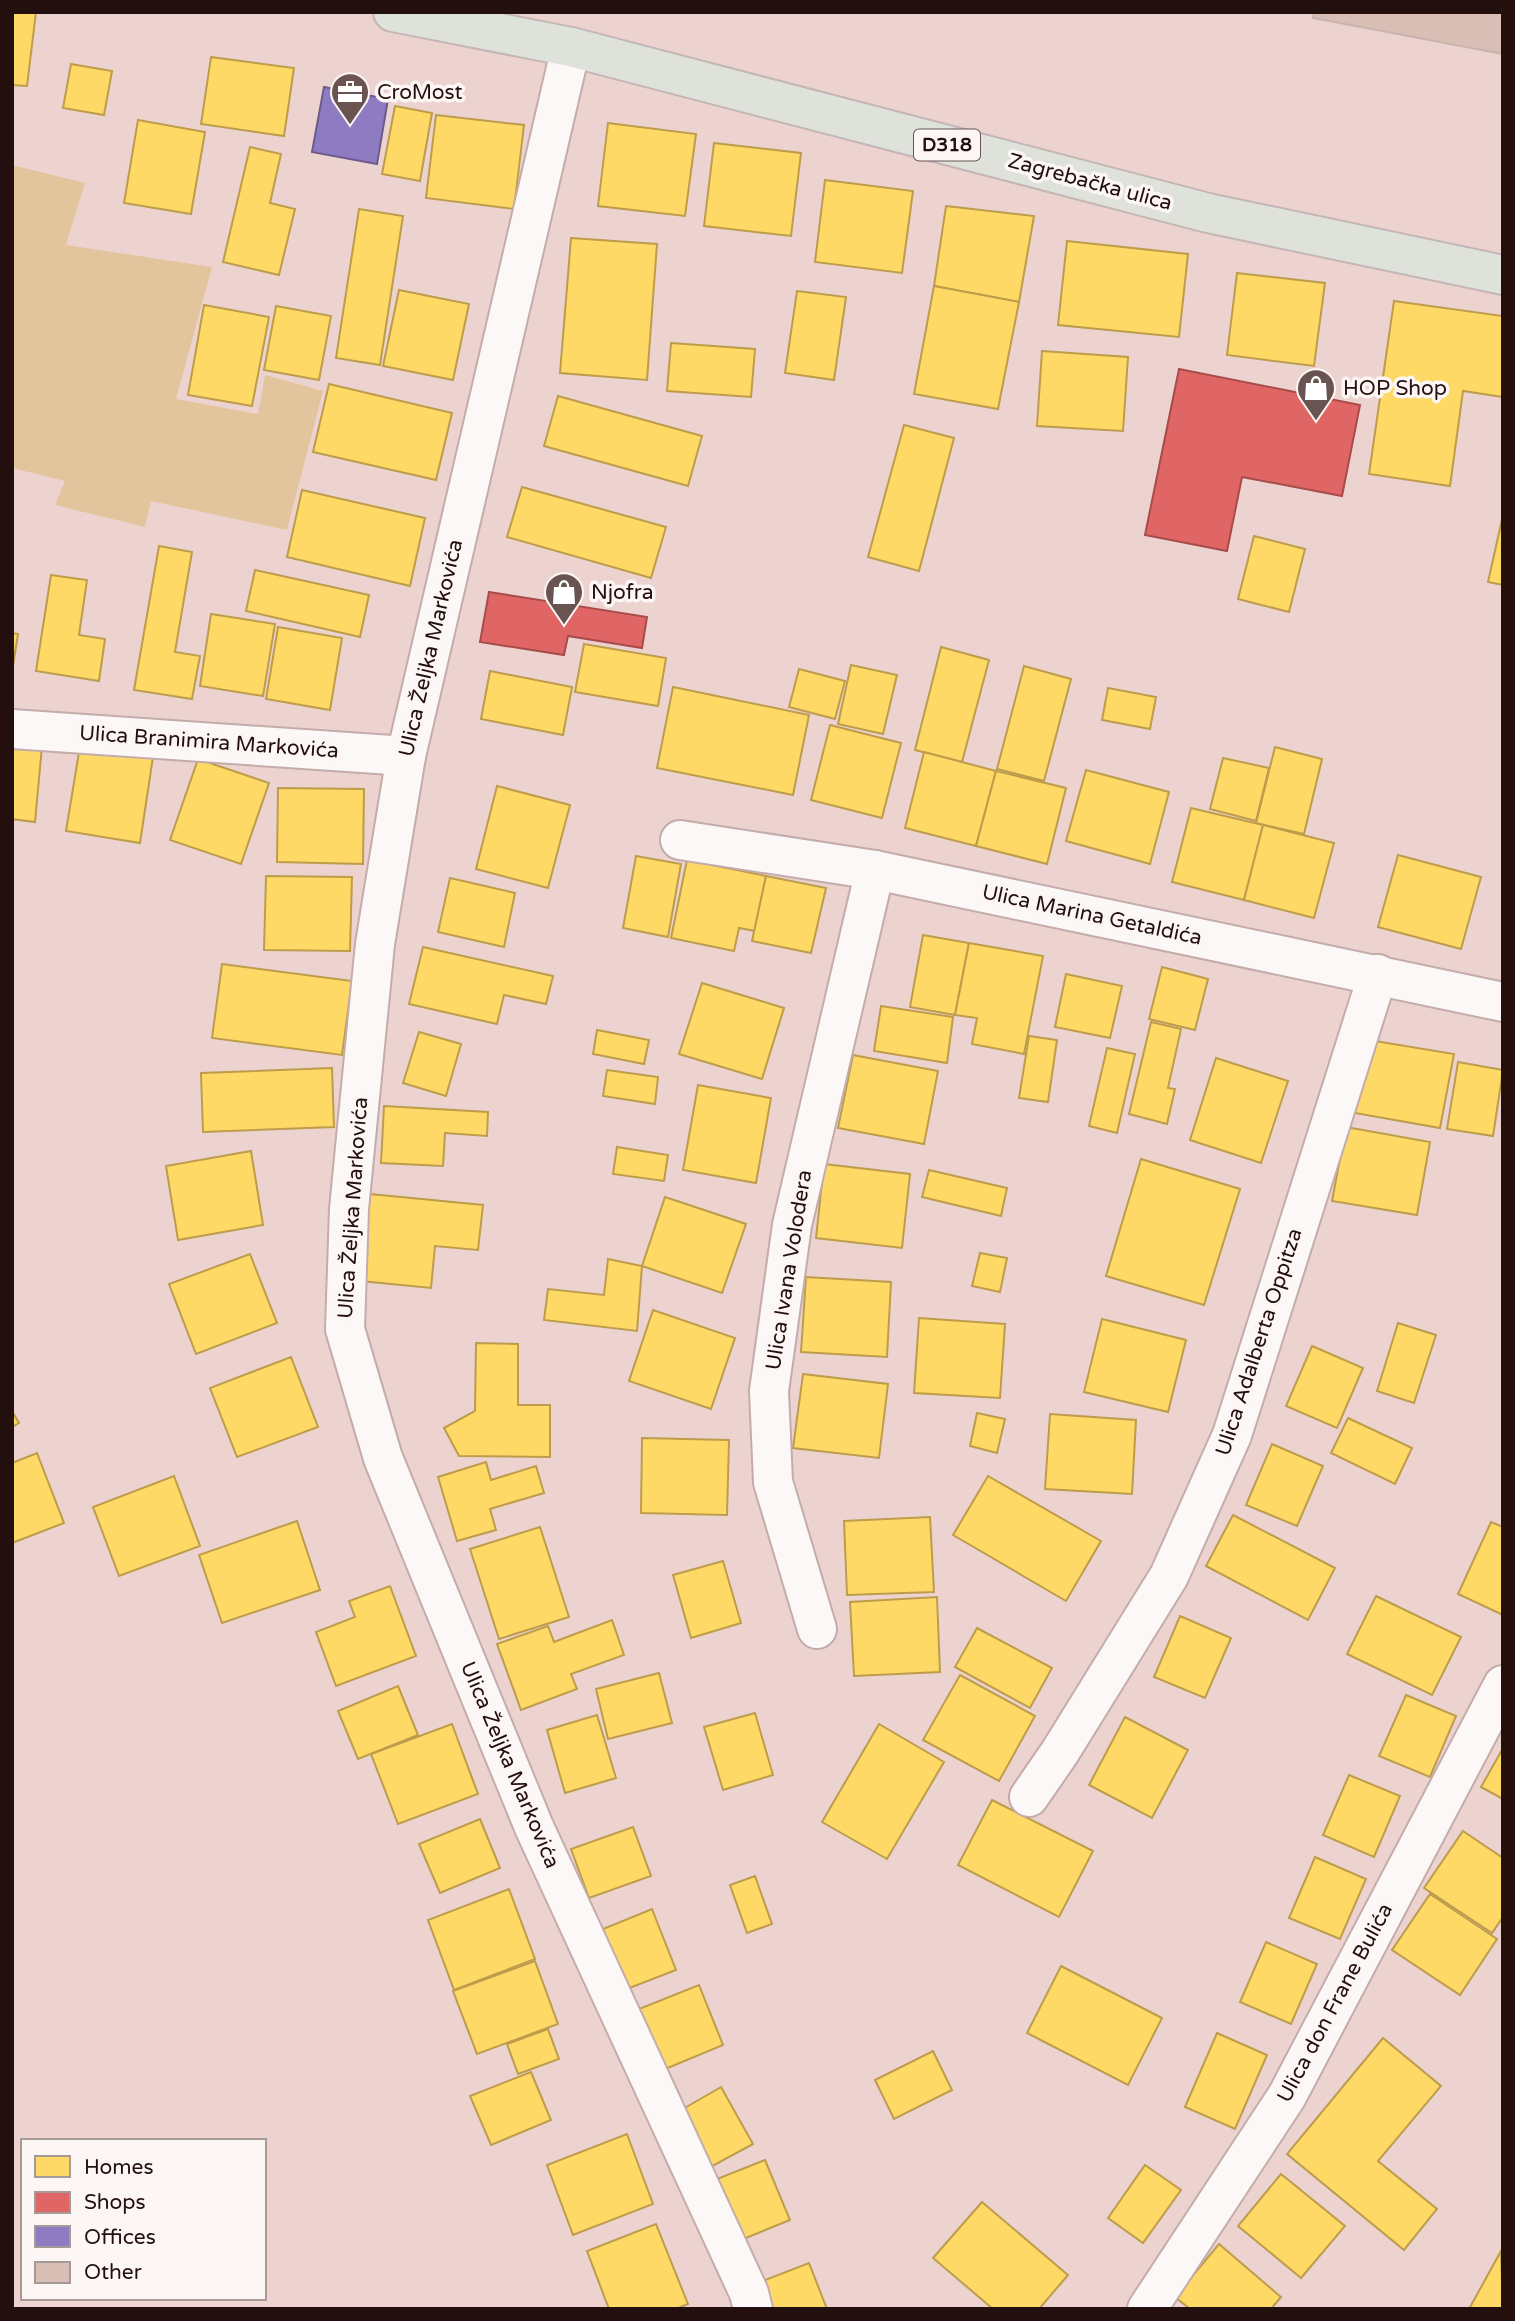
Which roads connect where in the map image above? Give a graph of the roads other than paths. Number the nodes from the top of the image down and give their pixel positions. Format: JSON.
{"nodes":[{"id":1,"x":393,"y":12,"type":"edge"},
{"id":2,"x":571,"y":47,"type":"junction"},
{"id":3,"x":1503,"y":275,"type":"edge"},
{"id":4,"x":12,"y":729,"type":"edge"},
{"id":5,"x":406,"y":756,"type":"junction"},
{"id":6,"x":680,"y":840,"type":"dead end"},
{"id":7,"x":875,"y":870,"type":"junction"},
{"id":8,"x":1378,"y":974,"type":"junction"},
{"id":9,"x":1503,"y":1002,"type":"edge"},
{"id":10,"x":817,"y":1629,"type":"dead end"},
{"id":11,"x":1503,"y":1685,"type":"edge"},
{"id":12,"x":1029,"y":1797,"type":"dead end"},
{"id":13,"x":753,"y":2309,"type":"edge"},
{"id":14,"x":1147,"y":2309,"type":"edge"}],
"edges":[{"from":1,"to":2,"type":"main road","name":"Zagrebačka ulica","number":"D318"},
{"from":2,"to":3,"type":"main road","name":"Zagrebačka ulica","number":"D318"},
{"from":2,"to":5,"type":"street","name":"Ulica Željka Markovića"},
{"from":4,"to":5,"type":"street","name":"Ulica Branimira Markovića"},
{"from":5,"to":13,"type":"street","name":"Ulica Željka Markovića"},
{"from":6,"to":7,"type":"street","name":"Ulica Marina Getaldića"},
{"from":7,"to":8,"type":"street","name":"Ulica Marina Getaldića"},
{"from":7,"to":10,"type":"street","name":"Ulica Ivana Volodera"},
{"from":8,"to":9,"type":"street","name":"Ulica Marina Getaldića"},
{"from":8,"to":12,"type":"street","name":"Ulica Adalberta Oppitza"},
{"from":11,"to":14,"type":"street","name":"Ulica don Frane Bulića"}]}
